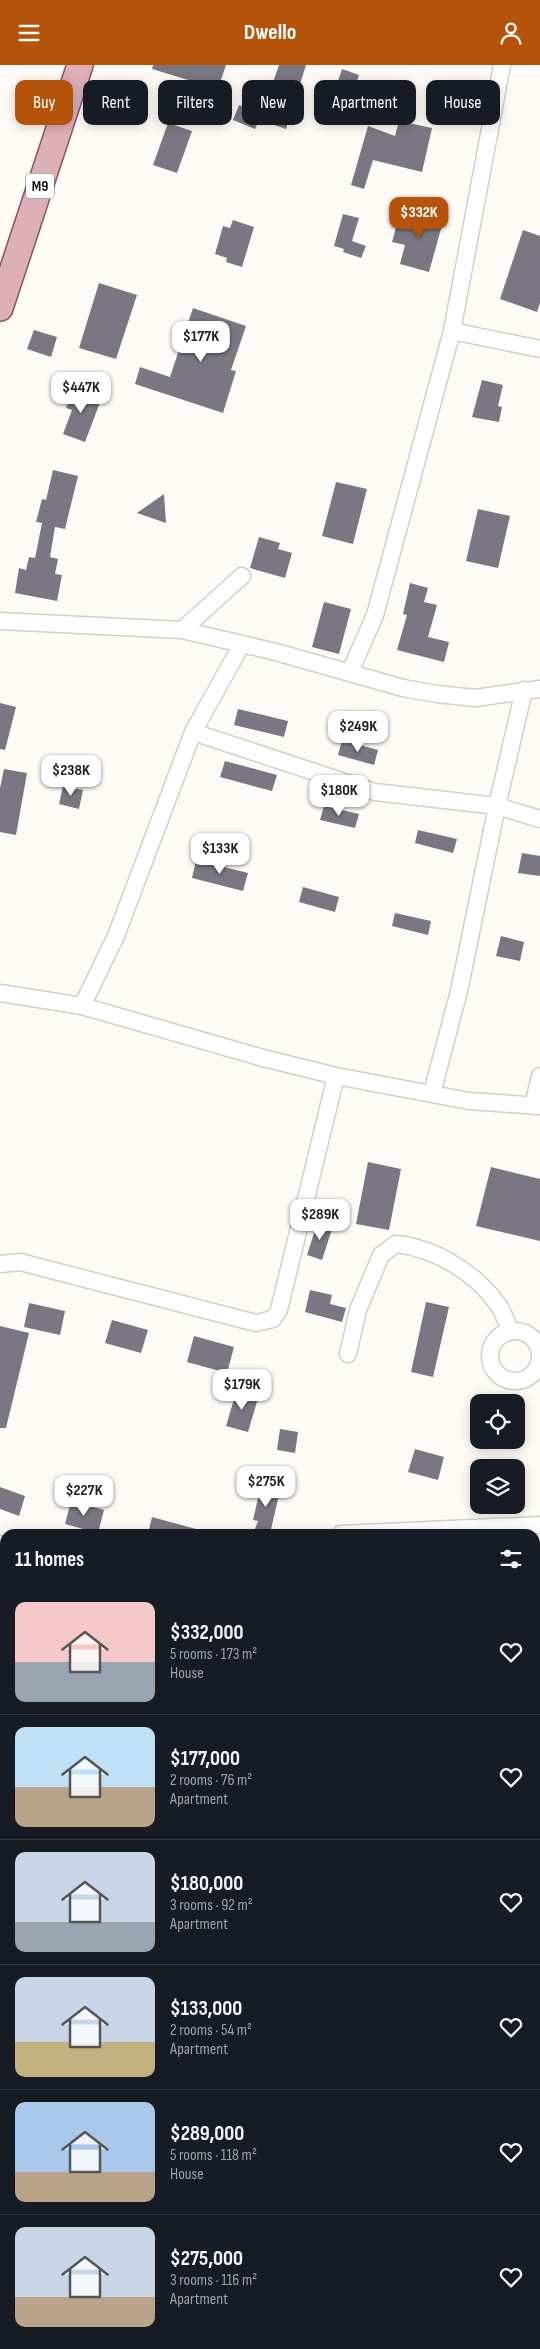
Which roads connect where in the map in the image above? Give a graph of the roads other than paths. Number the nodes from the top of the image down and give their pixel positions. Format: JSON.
{"nodes":[{"id":1,"x":80,"y":65,"type":"edge"},
{"id":2,"x":502,"y":65,"type":"edge"},
{"id":3,"x":0,"y":308,"type":"edge"},
{"id":4,"x":452,"y":331,"type":"junction"},
{"id":5,"x":540,"y":349,"type":"edge"},
{"id":6,"x":242,"y":576,"type":"dead end"},
{"id":7,"x":0,"y":621,"type":"edge"},
{"id":8,"x":182,"y":630,"type":"junction"},
{"id":9,"x":242,"y":644,"type":"junction"},
{"id":10,"x":350,"y":672,"type":"junction"},
{"id":11,"x":532,"y":689,"type":"edge"},
{"id":12,"x":193,"y":732,"type":"junction"},
{"id":13,"x":497,"y":806,"type":"junction"},
{"id":14,"x":540,"y":819,"type":"edge"},
{"id":15,"x":0,"y":993,"type":"edge"},
{"id":16,"x":82,"y":1006,"type":"junction"},
{"id":17,"x":336,"y":1076,"type":"junction"},
{"id":18,"x":540,"y":1076,"type":"edge"},
{"id":19,"x":432,"y":1093,"type":"junction"},
{"id":20,"x":537,"y":1106,"type":"edge"},
{"id":21,"x":0,"y":1264,"type":"edge"},
{"id":22,"x":510,"y":1331,"type":"dead end"},
{"id":23,"x":348,"y":1354,"type":"dead end"},
{"id":24,"x":540,"y":1525,"type":"edge"},
{"id":25,"x":451,"y":1529,"type":"edge"}],
"edges":[{"from":1,"to":3,"type":"main road","number":"M9"},
{"from":2,"to":4,"type":"street"},
{"from":4,"to":5,"type":"street"},
{"from":4,"to":10,"type":"street"},
{"from":6,"to":8,"type":"street"},
{"from":7,"to":8,"type":"street"},
{"from":8,"to":9,"type":"street"},
{"from":9,"to":10,"type":"street"},
{"from":9,"to":12,"type":"street"},
{"from":10,"to":11,"type":"street"},
{"from":11,"to":13,"type":"street"},
{"from":12,"to":13,"type":"street"},
{"from":12,"to":16,"type":"street"},
{"from":13,"to":14,"type":"street"},
{"from":13,"to":19,"type":"street"},
{"from":15,"to":16,"type":"street"},
{"from":16,"to":17,"type":"street"},
{"from":17,"to":19,"type":"street"},
{"from":17,"to":21,"type":"street"},
{"from":18,"to":20,"type":"street"},
{"from":19,"to":20,"type":"street"},
{"from":22,"to":23,"type":"street"},
{"from":24,"to":25,"type":"street"}]}
